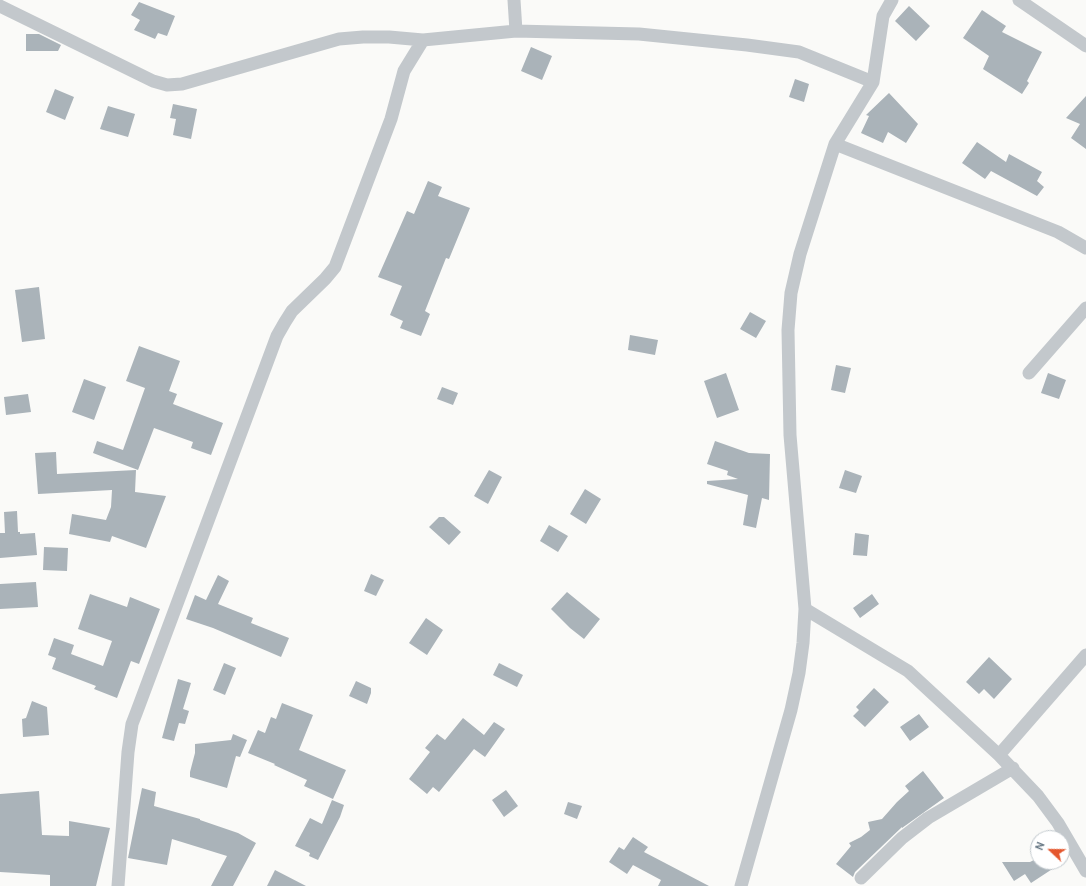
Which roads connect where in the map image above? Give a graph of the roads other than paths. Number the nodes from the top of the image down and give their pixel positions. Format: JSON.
{"nodes":[{"id":1,"x":514,"y":0,"type":"edge"},
{"id":2,"x":892,"y":0,"type":"edge"},
{"id":3,"x":1019,"y":0,"type":"edge"},
{"id":4,"x":0,"y":6,"type":"edge"},
{"id":5,"x":516,"y":31,"type":"junction"},
{"id":6,"x":423,"y":40,"type":"junction"},
{"id":7,"x":1086,"y":46,"type":"edge"},
{"id":8,"x":873,"y":82,"type":"junction"},
{"id":9,"x":836,"y":144,"type":"junction"},
{"id":10,"x":1086,"y":248,"type":"edge"},
{"id":11,"x":1086,"y":308,"type":"edge"},
{"id":12,"x":1029,"y":373,"type":"dead end"},
{"id":13,"x":806,"y":609,"type":"junction"},
{"id":14,"x":1086,"y":655,"type":"edge"},
{"id":15,"x":999,"y":755,"type":"junction"},
{"id":16,"x":1013,"y":768,"type":"junction"},
{"id":17,"x":1086,"y":871,"type":"edge"},
{"id":18,"x":861,"y":878,"type":"dead end"},
{"id":19,"x":118,"y":886,"type":"edge"},
{"id":20,"x":741,"y":886,"type":"edge"}],
"edges":[{"from":1,"to":5,"type":"street"},
{"from":2,"to":8,"type":"street"},
{"from":3,"to":7,"type":"street"},
{"from":4,"to":6,"type":"street"},
{"from":5,"to":6,"type":"street"},
{"from":5,"to":8,"type":"street"},
{"from":6,"to":19,"type":"street"},
{"from":8,"to":9,"type":"street"},
{"from":9,"to":10,"type":"street"},
{"from":9,"to":13,"type":"street"},
{"from":11,"to":12,"type":"street"},
{"from":13,"to":15,"type":"street"},
{"from":13,"to":20,"type":"street"},
{"from":14,"to":15,"type":"street"},
{"from":15,"to":16,"type":"street"},
{"from":16,"to":17,"type":"street"},
{"from":16,"to":18,"type":"street"}]}
